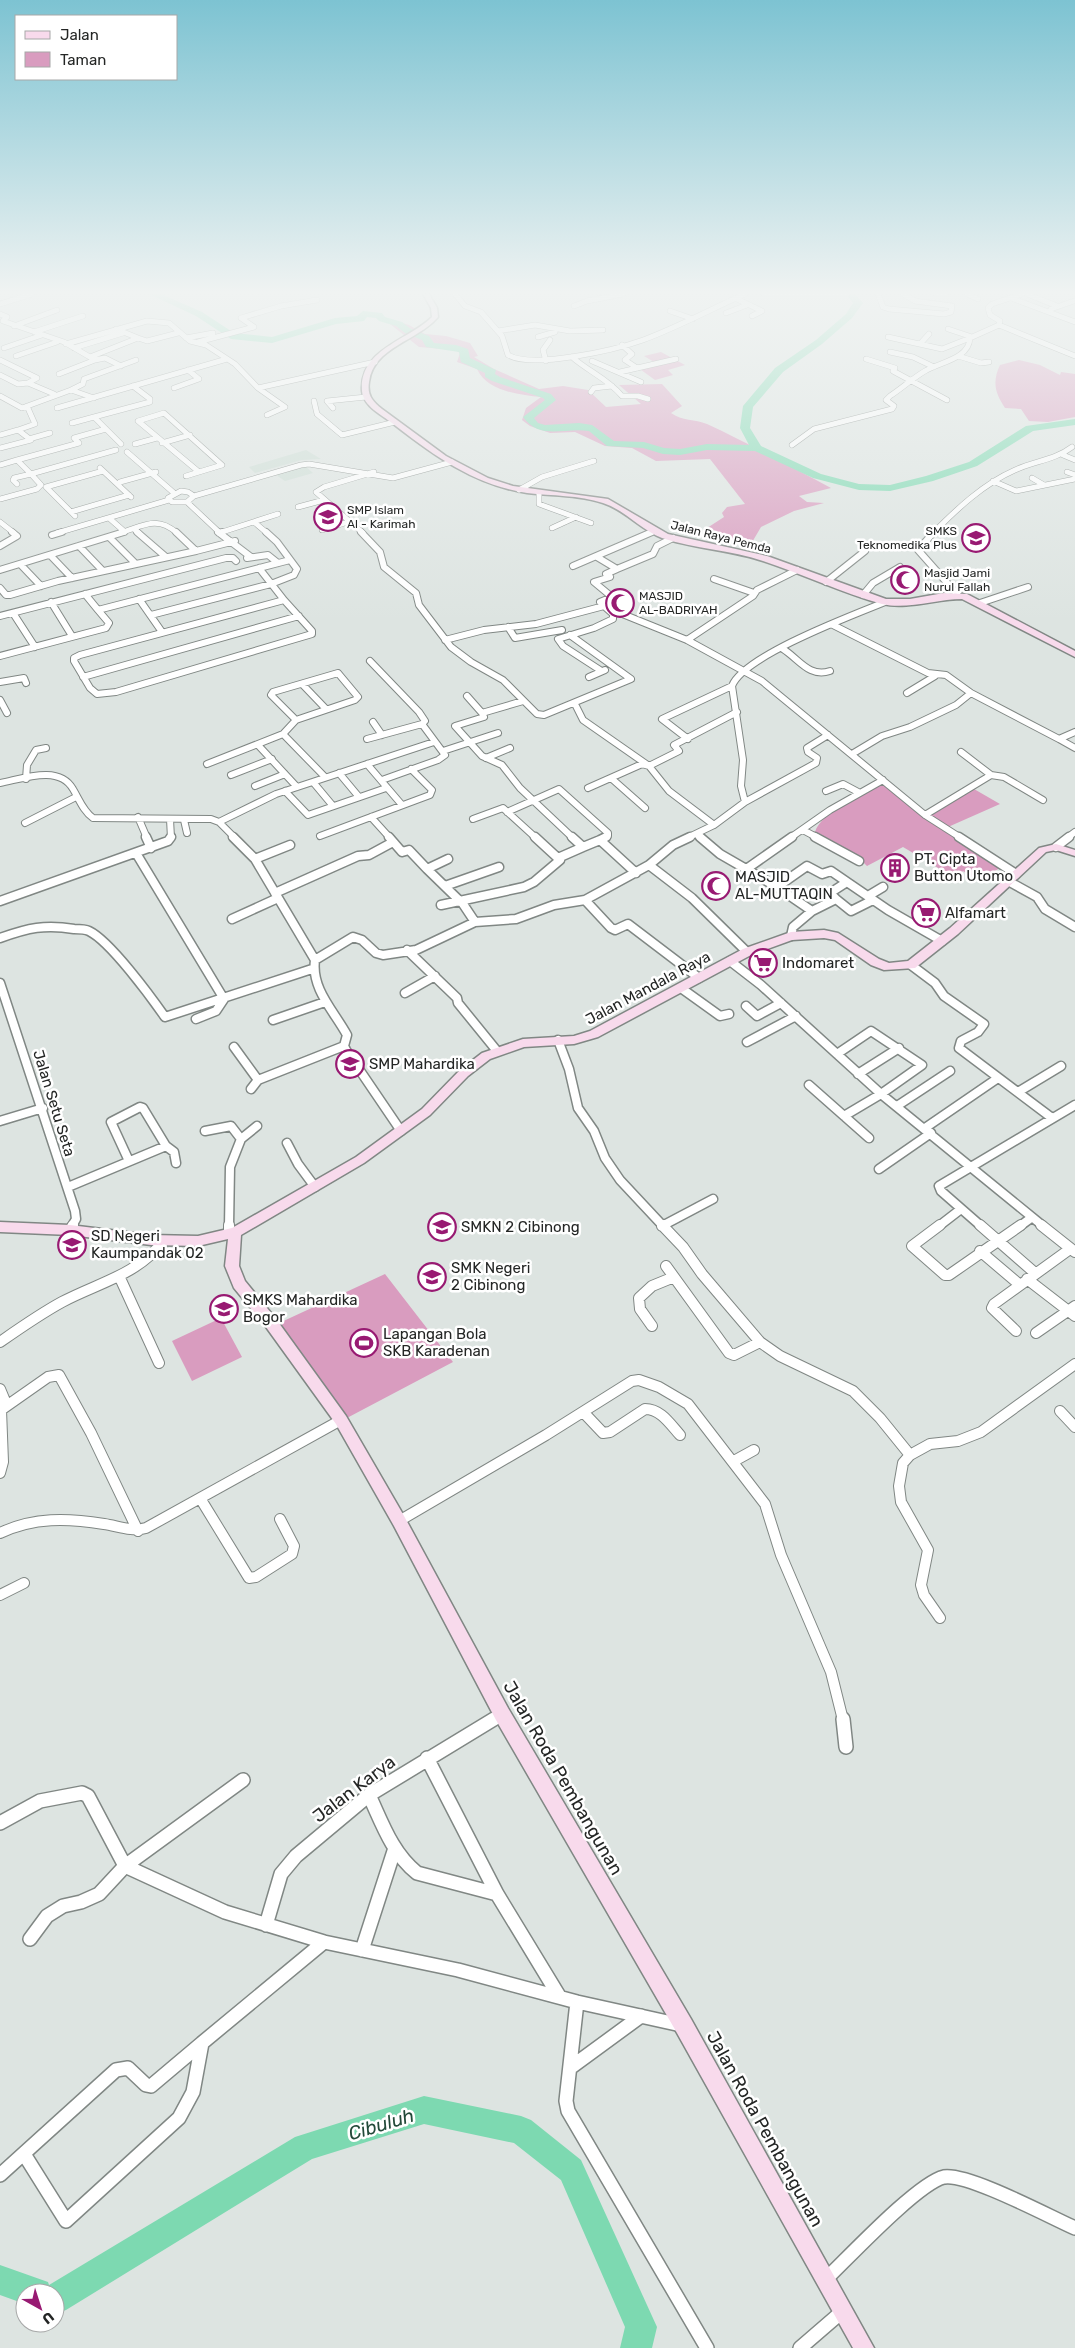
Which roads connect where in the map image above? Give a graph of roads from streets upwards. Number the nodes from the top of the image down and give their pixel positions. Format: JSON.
{"nodes":[{"id":1,"x":11,"y":404,"type":"edge"},
{"id":2,"x":32,"y":404,"type":"edge"},
{"id":3,"x":73,"y":404,"type":"edge"},
{"id":4,"x":144,"y":404,"type":"edge"},
{"id":5,"x":281,"y":404,"type":"edge"},
{"id":6,"x":315,"y":404,"type":"edge"},
{"id":7,"x":329,"y":404,"type":"edge"},
{"id":8,"x":374,"y":404,"type":"edge"},
{"id":9,"x":891,"y":404,"type":"edge"},
{"id":10,"x":27,"y":406,"type":"junction"},
{"id":11,"x":57,"y":408,"type":"dead end"},
{"id":12,"x":333,"y":408,"type":"dead end"},
{"id":13,"x":268,"y":415,"type":"dead end"},
{"id":14,"x":94,"y":417,"type":"junction"},
{"id":15,"x":395,"y":422,"type":"junction"},
{"id":16,"x":72,"y":423,"type":"dead end"},
{"id":17,"x":106,"y":429,"type":"junction"},
{"id":18,"x":18,"y":430,"type":"junction"},
{"id":19,"x":50,"y":432,"type":"dead end"},
{"id":20,"x":0,"y":435,"type":"edge"},
{"id":21,"x":190,"y":435,"type":"junction"},
{"id":22,"x":29,"y":439,"type":"junction"},
{"id":23,"x":159,"y":440,"type":"junction"},
{"id":24,"x":79,"y":443,"type":"junction"},
{"id":25,"x":121,"y":444,"type":"junction"},
{"id":26,"x":792,"y":445,"type":"dead end"},
{"id":27,"x":134,"y":447,"type":"junction"},
{"id":28,"x":1072,"y":447,"type":"dead end"},
{"id":29,"x":0,"y":448,"type":"edge"},
{"id":30,"x":86,"y":448,"type":"dead end"},
{"id":31,"x":116,"y":450,"type":"junction"},
{"id":32,"x":127,"y":452,"type":"junction"},
{"id":33,"x":1063,"y":454,"type":"junction"},
{"id":34,"x":443,"y":457,"type":"junction"},
{"id":35,"x":17,"y":460,"type":"junction"},
{"id":36,"x":1075,"y":460,"type":"edge"},
{"id":37,"x":594,"y":461,"type":"dead end"},
{"id":38,"x":452,"y":462,"type":"junction"},
{"id":39,"x":0,"y":464,"type":"edge"},
{"id":40,"x":429,"y":468,"type":"joint"},
{"id":41,"x":412,"y":471,"type":"junction"},
{"id":42,"x":155,"y":472,"type":"junction"},
{"id":43,"x":199,"y":472,"type":"junction"},
{"id":44,"x":1067,"y":472,"type":"dead end"},
{"id":45,"x":31,"y":474,"type":"junction"},
{"id":46,"x":372,"y":474,"type":"junction"},
{"id":47,"x":1075,"y":475,"type":"edge"},
{"id":48,"x":143,"y":476,"type":"joint"},
{"id":49,"x":186,"y":476,"type":"dead end"},
{"id":50,"x":1032,"y":478,"type":"dead end"},
{"id":51,"x":1075,"y":479,"type":"edge"},
{"id":52,"x":993,"y":481,"type":"junction"},
{"id":53,"x":119,"y":483,"type":"junction"},
{"id":54,"x":17,"y":484,"type":"dead end"},
{"id":55,"x":1044,"y":486,"type":"junction"},
{"id":56,"x":519,"y":490,"type":"junction"},
{"id":57,"x":176,"y":492,"type":"junction"},
{"id":58,"x":538,"y":493,"type":"junction"},
{"id":59,"x":191,"y":498,"type":"junction"},
{"id":60,"x":0,"y":499,"type":"edge"},
{"id":61,"x":170,"y":500,"type":"junction"},
{"id":62,"x":324,"y":500,"type":"junction"},
{"id":63,"x":298,"y":507,"type":"dead end"},
{"id":64,"x":278,"y":514,"type":"dead end"},
{"id":65,"x":576,"y":517,"type":"junction"},
{"id":66,"x":108,"y":518,"type":"junction"},
{"id":67,"x":351,"y":521,"type":"junction"},
{"id":68,"x":0,"y":522,"type":"edge"},
{"id":69,"x":254,"y":522,"type":"junction"},
{"id":70,"x":591,"y":523,"type":"dead end"},
{"id":71,"x":552,"y":528,"type":"dead end"},
{"id":72,"x":135,"y":530,"type":"junction"},
{"id":73,"x":322,"y":530,"type":"dead end"},
{"id":74,"x":655,"y":531,"type":"junction"},
{"id":75,"x":125,"y":532,"type":"junction"},
{"id":76,"x":222,"y":532,"type":"junction"},
{"id":77,"x":52,"y":535,"type":"dead end"},
{"id":78,"x":109,"y":537,"type":"junction"},
{"id":79,"x":673,"y":540,"type":"junction"},
{"id":80,"x":234,"y":542,"type":"junction"},
{"id":81,"x":0,"y":546,"type":"edge"},
{"id":82,"x":79,"y":546,"type":"junction"},
{"id":83,"x":196,"y":551,"type":"junction"},
{"id":84,"x":866,"y":552,"type":"dead end"},
{"id":85,"x":50,"y":555,"type":"junction"},
{"id":86,"x":166,"y":557,"type":"junction"},
{"id":87,"x":251,"y":557,"type":"junction"},
{"id":88,"x":597,"y":557,"type":"junction"},
{"id":89,"x":290,"y":560,"type":"junction"},
{"id":90,"x":236,"y":561,"type":"junction"},
{"id":91,"x":278,"y":563,"type":"junction"},
{"id":92,"x":20,"y":564,"type":"junction"},
{"id":93,"x":136,"y":564,"type":"junction"},
{"id":94,"x":573,"y":566,"type":"dead end"},
{"id":95,"x":900,"y":567,"type":"dead end"},
{"id":96,"x":260,"y":568,"type":"junction"},
{"id":97,"x":617,"y":569,"type":"junction"},
{"id":98,"x":0,"y":570,"type":"edge"},
{"id":99,"x":797,"y":570,"type":"junction"},
{"id":100,"x":103,"y":571,"type":"junction"},
{"id":101,"x":244,"y":572,"type":"junction"},
{"id":102,"x":72,"y":578,"type":"junction"},
{"id":103,"x":714,"y":579,"type":"dead end"},
{"id":104,"x":826,"y":582,"type":"junction"},
{"id":105,"x":271,"y":584,"type":"junction"},
{"id":106,"x":41,"y":586,"type":"junction"},
{"id":107,"x":1028,"y":587,"type":"dead end"},
{"id":108,"x":0,"y":588,"type":"edge"},
{"id":109,"x":754,"y":593,"type":"junction"},
{"id":110,"x":85,"y":594,"type":"junction"},
{"id":111,"x":958,"y":594,"type":"junction"},
{"id":112,"x":863,"y":595,"type":"junction"},
{"id":113,"x":139,"y":599,"type":"junction"},
{"id":114,"x":284,"y":600,"type":"junction"},
{"id":115,"x":51,"y":602,"type":"junction"},
{"id":116,"x":885,"y":602,"type":"junction"},
{"id":117,"x":980,"y":603,"type":"junction"},
{"id":118,"x":604,"y":606,"type":"junction"},
{"id":119,"x":98,"y":610,"type":"junction"},
{"id":120,"x":13,"y":613,"type":"junction"},
{"id":121,"x":613,"y":614,"type":"junction"},
{"id":122,"x":151,"y":615,"type":"junction"},
{"id":123,"x":0,"y":616,"type":"edge"},
{"id":124,"x":299,"y":616,"type":"junction"},
{"id":125,"x":833,"y":625,"type":"junction"},
{"id":126,"x":508,"y":627,"type":"junction"},
{"id":127,"x":562,"y":630,"type":"dead end"},
{"id":128,"x":162,"y":632,"type":"junction"},
{"id":129,"x":570,"y":635,"type":"junction"},
{"id":130,"x":72,"y":636,"type":"junction"},
{"id":131,"x":444,"y":640,"type":"junction"},
{"id":132,"x":687,"y":640,"type":"junction"},
{"id":133,"x":35,"y":646,"type":"junction"},
{"id":134,"x":783,"y":649,"type":"junction"},
{"id":135,"x":1075,"y":654,"type":"edge"},
{"id":136,"x":0,"y":656,"type":"edge"},
{"id":137,"x":370,"y":660,"type":"dead end"},
{"id":138,"x":614,"y":666,"type":"junction"},
{"id":139,"x":600,"y":670,"type":"dead end"},
{"id":140,"x":744,"y":670,"type":"junction"},
{"id":141,"x":830,"y":671,"type":"dead end"},
{"id":142,"x":935,"y":676,"type":"junction"},
{"id":143,"x":83,"y":677,"type":"junction"},
{"id":144,"x":589,"y":677,"type":"dead end"},
{"id":145,"x":0,"y":682,"type":"edge"},
{"id":146,"x":26,"y":683,"type":"dead end"},
{"id":147,"x":303,"y":685,"type":"junction"},
{"id":148,"x":732,"y":686,"type":"junction"},
{"id":149,"x":907,"y":692,"type":"dead end"},
{"id":150,"x":971,"y":693,"type":"junction"},
{"id":151,"x":467,"y":696,"type":"dead end"},
{"id":152,"x":0,"y":700,"type":"edge"},
{"id":153,"x":523,"y":701,"type":"junction"},
{"id":154,"x":575,"y":704,"type":"junction"},
{"id":155,"x":326,"y":709,"type":"junction"},
{"id":156,"x":7,"y":712,"type":"dead end"},
{"id":157,"x":737,"y":712,"type":"junction"},
{"id":158,"x":482,"y":713,"type":"junction"},
{"id":159,"x":296,"y":720,"type":"junction"},
{"id":160,"x":373,"y":722,"type":"dead end"},
{"id":161,"x":422,"y":724,"type":"junction"},
{"id":162,"x":1075,"y":732,"type":"edge"},
{"id":163,"x":498,"y":733,"type":"dead end"},
{"id":164,"x":283,"y":734,"type":"junction"},
{"id":165,"x":382,"y":735,"type":"junction"},
{"id":166,"x":828,"y":735,"type":"junction"},
{"id":167,"x":367,"y":739,"type":"dead end"},
{"id":168,"x":688,"y":739,"type":"junction"},
{"id":169,"x":1059,"y":740,"type":"junction"},
{"id":170,"x":434,"y":742,"type":"junction"},
{"id":171,"x":469,"y":742,"type":"junction"},
{"id":172,"x":258,"y":745,"type":"junction"},
{"id":173,"x":46,"y":748,"type":"dead end"},
{"id":174,"x":510,"y":748,"type":"dead end"},
{"id":175,"x":1075,"y":748,"type":"edge"},
{"id":176,"x":443,"y":751,"type":"junction"},
{"id":177,"x":961,"y":752,"type":"dead end"},
{"id":178,"x":852,"y":754,"type":"junction"},
{"id":179,"x":486,"y":758,"type":"junction"},
{"id":180,"x":272,"y":759,"type":"junction"},
{"id":181,"x":207,"y":764,"type":"dead end"},
{"id":182,"x":367,"y":764,"type":"junction"},
{"id":183,"x":649,"y":766,"type":"junction"},
{"id":184,"x":411,"y":769,"type":"junction"},
{"id":185,"x":339,"y":773,"type":"junction"},
{"id":186,"x":285,"y":774,"type":"junction"},
{"id":187,"x":231,"y":775,"type":"dead end"},
{"id":188,"x":991,"y":775,"type":"junction"},
{"id":189,"x":325,"y":777,"type":"junction"},
{"id":190,"x":610,"y":778,"type":"junction"},
{"id":191,"x":26,"y":779,"type":"junction"},
{"id":192,"x":382,"y":780,"type":"junction"},
{"id":193,"x":883,"y":780,"type":"junction"},
{"id":194,"x":313,"y":782,"type":"junction"},
{"id":195,"x":0,"y":783,"type":"edge"},
{"id":196,"x":254,"y":786,"type":"dead end"},
{"id":197,"x":296,"y":787,"type":"junction"},
{"id":198,"x":386,"y":788,"type":"junction"},
{"id":199,"x":588,"y":788,"type":"dead end"},
{"id":200,"x":285,"y":791,"type":"junction"},
{"id":201,"x":826,"y":791,"type":"dead end"},
{"id":202,"x":858,"y":792,"type":"junction"},
{"id":203,"x":76,"y":797,"type":"junction"},
{"id":204,"x":359,"y":797,"type":"junction"},
{"id":205,"x":1043,"y":800,"type":"dead end"},
{"id":206,"x":532,"y":801,"type":"junction"},
{"id":207,"x":745,"y":802,"type":"junction"},
{"id":208,"x":402,"y":805,"type":"junction"},
{"id":209,"x":334,"y":806,"type":"junction"},
{"id":210,"x":646,"y":808,"type":"dead end"},
{"id":211,"x":507,"y":812,"type":"junction"},
{"id":212,"x":925,"y":815,"type":"junction"},
{"id":213,"x":140,"y":817,"type":"junction"},
{"id":214,"x":371,"y":817,"type":"junction"},
{"id":215,"x":170,"y":819,"type":"junction"},
{"id":216,"x":473,"y":819,"type":"dead end"},
{"id":217,"x":184,"y":820,"type":"junction"},
{"id":218,"x":219,"y":822,"type":"junction"},
{"id":219,"x":25,"y":823,"type":"dead end"},
{"id":220,"x":714,"y":824,"type":"junction"},
{"id":221,"x":802,"y":830,"type":"junction"},
{"id":222,"x":1075,"y":832,"type":"edge"},
{"id":223,"x":187,"y":833,"type":"dead end"},
{"id":224,"x":698,"y":834,"type":"junction"},
{"id":225,"x":320,"y":836,"type":"dead end"},
{"id":226,"x":152,"y":837,"type":"dead end"},
{"id":227,"x":600,"y":840,"type":"junction"},
{"id":228,"x":393,"y":842,"type":"junction"},
{"id":229,"x":290,"y":844,"type":"dead end"},
{"id":230,"x":1056,"y":846,"type":"junction"},
{"id":231,"x":583,"y":847,"type":"junction"},
{"id":232,"x":151,"y":848,"type":"junction"},
{"id":233,"x":136,"y":853,"type":"junction"},
{"id":234,"x":1075,"y":853,"type":"edge"},
{"id":235,"x":558,"y":858,"type":"junction"},
{"id":236,"x":255,"y":859,"type":"junction"},
{"id":237,"x":448,"y":859,"type":"dead end"},
{"id":238,"x":859,"y":860,"type":"dead end"},
{"id":239,"x":649,"y":865,"type":"junction"},
{"id":240,"x":499,"y":867,"type":"dead end"},
{"id":241,"x":427,"y":869,"type":"junction"},
{"id":242,"x":745,"y":870,"type":"junction"},
{"id":243,"x":636,"y":873,"type":"junction"},
{"id":244,"x":1012,"y":878,"type":"junction"},
{"id":245,"x":847,"y":882,"type":"junction"},
{"id":246,"x":445,"y":886,"type":"junction"},
{"id":247,"x":778,"y":887,"type":"junction"},
{"id":248,"x":883,"y":887,"type":"dead end"},
{"id":249,"x":276,"y":896,"type":"junction"},
{"id":250,"x":870,"y":898,"type":"junction"},
{"id":251,"x":458,"y":899,"type":"junction"},
{"id":252,"x":836,"y":899,"type":"junction"},
{"id":253,"x":585,"y":900,"type":"junction"},
{"id":254,"x":0,"y":901,"type":"edge"},
{"id":255,"x":441,"y":904,"type":"dead end"},
{"id":256,"x":812,"y":912,"type":"junction"},
{"id":257,"x":232,"y":919,"type":"dead end"},
{"id":258,"x":475,"y":922,"type":"junction"},
{"id":259,"x":1075,"y":927,"type":"edge"},
{"id":260,"x":790,"y":936,"type":"junction"},
{"id":261,"x":0,"y":938,"type":"edge"},
{"id":262,"x":942,"y":941,"type":"junction"},
{"id":263,"x":407,"y":950,"type":"junction"},
{"id":264,"x":747,"y":952,"type":"junction"},
{"id":265,"x":730,"y":961,"type":"junction"},
{"id":266,"x":314,"y":965,"type":"junction"},
{"id":267,"x":911,"y":965,"type":"junction"},
{"id":268,"x":435,"y":976,"type":"junction"},
{"id":269,"x":699,"y":978,"type":"junction"},
{"id":270,"x":0,"y":983,"type":"edge"},
{"id":271,"x":681,"y":988,"type":"junction"},
{"id":272,"x":405,"y":993,"type":"dead end"},
{"id":273,"x":224,"y":999,"type":"junction"},
{"id":274,"x":325,"y":1002,"type":"junction"},
{"id":275,"x":781,"y":1004,"type":"junction"},
{"id":276,"x":746,"y":1006,"type":"dead end"},
{"id":277,"x":729,"y":1014,"type":"dead end"},
{"id":278,"x":796,"y":1016,"type":"junction"},
{"id":279,"x":196,"y":1019,"type":"dead end"},
{"id":280,"x":274,"y":1020,"type":"dead end"},
{"id":281,"x":558,"y":1040,"type":"junction"},
{"id":282,"x":747,"y":1042,"type":"dead end"},
{"id":283,"x":344,"y":1046,"type":"junction"},
{"id":284,"x":234,"y":1047,"type":"dead end"},
{"id":285,"x":899,"y":1048,"type":"junction"},
{"id":286,"x":497,"y":1051,"type":"junction"},
{"id":287,"x":837,"y":1054,"type":"junction"},
{"id":288,"x":1061,"y":1066,"type":"dead end"},
{"id":289,"x":950,"y":1071,"type":"dead end"},
{"id":290,"x":858,"y":1074,"type":"junction"},
{"id":291,"x":998,"y":1078,"type":"junction"},
{"id":292,"x":258,"y":1080,"type":"junction"},
{"id":293,"x":809,"y":1085,"type":"dead end"},
{"id":294,"x":251,"y":1089,"type":"dead end"},
{"id":295,"x":1018,"y":1092,"type":"junction"},
{"id":296,"x":881,"y":1094,"type":"junction"},
{"id":297,"x":1075,"y":1104,"type":"edge"},
{"id":298,"x":897,"y":1106,"type":"junction"},
{"id":299,"x":43,"y":1108,"type":"junction"},
{"id":300,"x":844,"y":1116,"type":"junction"},
{"id":301,"x":1052,"y":1118,"type":"junction"},
{"id":302,"x":0,"y":1121,"type":"edge"},
{"id":303,"x":257,"y":1126,"type":"dead end"},
{"id":304,"x":205,"y":1130,"type":"dead end"},
{"id":305,"x":401,"y":1131,"type":"junction"},
{"id":306,"x":928,"y":1131,"type":"junction"},
{"id":307,"x":869,"y":1138,"type":"dead end"},
{"id":308,"x":241,"y":1139,"type":"junction"},
{"id":309,"x":287,"y":1143,"type":"dead end"},
{"id":310,"x":166,"y":1146,"type":"junction"},
{"id":311,"x":129,"y":1161,"type":"junction"},
{"id":312,"x":176,"y":1162,"type":"dead end"},
{"id":313,"x":971,"y":1167,"type":"junction"},
{"id":314,"x":879,"y":1170,"type":"dead end"},
{"id":315,"x":68,"y":1187,"type":"junction"},
{"id":316,"x":315,"y":1187,"type":"junction"},
{"id":317,"x":713,"y":1199,"type":"dead end"},
{"id":318,"x":961,"y":1209,"type":"junction"},
{"id":319,"x":1031,"y":1218,"type":"junction"},
{"id":320,"x":662,"y":1226,"type":"junction"},
{"id":321,"x":0,"y":1227,"type":"edge"},
{"id":322,"x":70,"y":1230,"type":"junction"},
{"id":323,"x":232,"y":1233,"type":"junction"},
{"id":324,"x":997,"y":1239,"type":"junction"},
{"id":325,"x":164,"y":1241,"type":"junction"},
{"id":326,"x":1072,"y":1250,"type":"edge"},
{"id":327,"x":980,"y":1252,"type":"junction"},
{"id":328,"x":666,"y":1266,"type":"dead end"},
{"id":329,"x":674,"y":1277,"type":"junction"},
{"id":330,"x":120,"y":1278,"type":"junction"},
{"id":331,"x":1028,"y":1279,"type":"junction"},
{"id":332,"x":1073,"y":1311,"type":"edge"},
{"id":333,"x":652,"y":1326,"type":"dead end"},
{"id":334,"x":1016,"y":1331,"type":"dead end"},
{"id":335,"x":1036,"y":1333,"type":"dead end"},
{"id":336,"x":0,"y":1342,"type":"edge"},
{"id":337,"x":760,"y":1342,"type":"junction"},
{"id":338,"x":159,"y":1363,"type":"dead end"},
{"id":339,"x":1075,"y":1364,"type":"edge"},
{"id":340,"x":0,"y":1389,"type":"edge"},
{"id":341,"x":0,"y":1410,"type":"edge"},
{"id":342,"x":1060,"y":1411,"type":"dead end"},
{"id":343,"x":585,"y":1414,"type":"junction"},
{"id":344,"x":341,"y":1420,"type":"junction"},
{"id":345,"x":1075,"y":1427,"type":"edge"},
{"id":346,"x":680,"y":1435,"type":"dead end"},
{"id":347,"x":754,"y":1450,"type":"dead end"},
{"id":348,"x":910,"y":1455,"type":"junction"},
{"id":349,"x":734,"y":1461,"type":"junction"},
{"id":350,"x":0,"y":1473,"type":"edge"},
{"id":351,"x":200,"y":1498,"type":"junction"},
{"id":352,"x":280,"y":1519,"type":"dead end"},
{"id":353,"x":399,"y":1521,"type":"junction"},
{"id":354,"x":1,"y":1531,"type":"edge"},
{"id":355,"x":138,"y":1531,"type":"junction"},
{"id":356,"x":24,"y":1583,"type":"dead end"},
{"id":357,"x":0,"y":1595,"type":"edge"},
{"id":358,"x":940,"y":1618,"type":"dead end"},
{"id":359,"x":502,"y":1714,"type":"junction"},
{"id":360,"x":846,"y":1747,"type":"dead end"},
{"id":361,"x":427,"y":1758,"type":"junction"},
{"id":362,"x":243,"y":1780,"type":"dead end"},
{"id":363,"x":369,"y":1796,"type":"junction"},
{"id":364,"x":0,"y":1823,"type":"edge"},
{"id":365,"x":395,"y":1848,"type":"junction"},
{"id":366,"x":124,"y":1866,"type":"junction"},
{"id":367,"x":497,"y":1894,"type":"junction"},
{"id":368,"x":266,"y":1925,"type":"junction"},
{"id":369,"x":30,"y":1939,"type":"dead end"},
{"id":370,"x":324,"y":1942,"type":"junction"},
{"id":371,"x":362,"y":1950,"type":"junction"},
{"id":372,"x":559,"y":1996,"type":"junction"},
{"id":373,"x":578,"y":2002,"type":"junction"},
{"id":374,"x":642,"y":2016,"type":"junction"},
{"id":375,"x":684,"y":2026,"type":"junction"},
{"id":376,"x":202,"y":2043,"type":"junction"},
{"id":377,"x":570,"y":2068,"type":"junction"},
{"id":378,"x":24,"y":2154,"type":"junction"},
{"id":379,"x":0,"y":2175,"type":"edge"},
{"id":380,"x":1075,"y":2228,"type":"edge"},
{"id":381,"x":826,"y":2279,"type":"junction"},
{"id":382,"x":844,"y":2310,"type":"junction"},
{"id":383,"x":707,"y":2348,"type":"edge"},
{"id":384,"x":800,"y":2348,"type":"edge"},
{"id":385,"x":864,"y":2348,"type":"edge"}],
"edges":[{"from":1,"to":10,"type":"street"},
{"from":2,"to":10,"type":"street"},
{"from":3,"to":11,"type":"street"},
{"from":4,"to":14,"type":"street"},
{"from":5,"to":13,"type":"street"},
{"from":6,"to":15,"type":"street"},
{"from":7,"to":12,"type":"street"},
{"from":8,"to":15,"type":"street","name":"Jalan Raya Pemda"},
{"from":9,"to":26,"type":"street"},
{"from":10,"to":18,"type":"street"},
{"from":14,"to":16,"type":"street"},
{"from":14,"to":17,"type":"street"},
{"from":15,"to":34,"type":"street","name":"Jalan Raya Pemda"},
{"from":17,"to":24,"type":"street"},
{"from":17,"to":25,"type":"street"},
{"from":18,"to":20,"type":"street"},
{"from":18,"to":22,"type":"street"},
{"from":19,"to":22,"type":"street"},
{"from":21,"to":23,"type":"street"},
{"from":21,"to":23,"type":"street"},
{"from":21,"to":43,"type":"street"},
{"from":22,"to":29,"type":"street"},
{"from":23,"to":27,"type":"street"},
{"from":23,"to":43,"type":"street"},
{"from":24,"to":30,"type":"street"},
{"from":24,"to":35,"type":"street"},
{"from":25,"to":27,"type":"street"},
{"from":25,"to":31,"type":"street"},
{"from":27,"to":32,"type":"street"},
{"from":27,"to":42,"type":"street"},
{"from":28,"to":33,"type":"street"},
{"from":31,"to":32,"type":"street"},
{"from":31,"to":45,"type":"street"},
{"from":32,"to":42,"type":"street"},
{"from":33,"to":36,"type":"street"},
{"from":33,"to":52,"type":"street"},
{"from":34,"to":38,"type":"street","name":"Jalan Raya Pemda"},
{"from":34,"to":41,"type":"street"},
{"from":35,"to":39,"type":"street"},
{"from":35,"to":45,"type":"street"},
{"from":37,"to":56,"type":"street"},
{"from":38,"to":40,"type":"street"},
{"from":38,"to":56,"type":"street","name":"Jalan Raya Pemda"},
{"from":40,"to":41,"type":"street"},
{"from":41,"to":46,"type":"street"},
{"from":42,"to":48,"type":"street"},
{"from":42,"to":57,"type":"street"},
{"from":43,"to":49,"type":"street"},
{"from":44,"to":47,"type":"street"},
{"from":45,"to":54,"type":"street"},
{"from":45,"to":60,"type":"street"},
{"from":46,"to":59,"type":"street"},
{"from":46,"to":62,"type":"street"},
{"from":48,"to":53,"type":"street"},
{"from":50,"to":55,"type":"street"},
{"from":51,"to":55,"type":"street"},
{"from":52,"to":55,"type":"street"},
{"from":52,"to":111,"type":"street"},
{"from":53,"to":53,"type":"street"},
{"from":56,"to":58,"type":"street","name":"Jalan Raya Pemda"},
{"from":57,"to":59,"type":"street"},
{"from":57,"to":61,"type":"street"},
{"from":58,"to":65,"type":"street"},
{"from":58,"to":74,"type":"street","name":"Jalan Raya Pemda"},
{"from":59,"to":61,"type":"street"},
{"from":59,"to":76,"type":"street"},
{"from":61,"to":66,"type":"street"},
{"from":62,"to":63,"type":"street"},
{"from":62,"to":67,"type":"street"},
{"from":64,"to":69,"type":"street"},
{"from":65,"to":70,"type":"street"},
{"from":65,"to":71,"type":"street"},
{"from":66,"to":75,"type":"street"},
{"from":66,"to":77,"type":"street"},
{"from":67,"to":73,"type":"street"},
{"from":67,"to":131,"type":"street"},
{"from":68,"to":81,"type":"street"},
{"from":69,"to":76,"type":"street"},
{"from":69,"to":89,"type":"street"},
{"from":72,"to":75,"type":"street"},
{"from":72,"to":83,"type":"street"},
{"from":72,"to":86,"type":"street"},
{"from":74,"to":79,"type":"street","name":"Jalan Raya Pemda"},
{"from":74,"to":88,"type":"street"},
{"from":75,"to":78,"type":"street"},
{"from":76,"to":80,"type":"street"},
{"from":78,"to":82,"type":"street"},
{"from":78,"to":93,"type":"street"},
{"from":79,"to":97,"type":"street"},
{"from":79,"to":99,"type":"street","name":"Jalan Raya Pemda"},
{"from":80,"to":83,"type":"street"},
{"from":80,"to":87,"type":"street"},
{"from":82,"to":85,"type":"street"},
{"from":82,"to":100,"type":"street"},
{"from":83,"to":86,"type":"street"},
{"from":84,"to":104,"type":"street"},
{"from":85,"to":92,"type":"street"},
{"from":85,"to":102,"type":"street"},
{"from":86,"to":93,"type":"street"},
{"from":87,"to":90,"type":"street"},
{"from":87,"to":91,"type":"street"},
{"from":88,"to":94,"type":"street"},
{"from":88,"to":97,"type":"street"},
{"from":89,"to":91,"type":"street"},
{"from":89,"to":105,"type":"street"},
{"from":90,"to":101,"type":"street"},
{"from":90,"to":110,"type":"street"},
{"from":91,"to":96,"type":"street"},
{"from":92,"to":98,"type":"street"},
{"from":92,"to":106,"type":"street"},
{"from":93,"to":100,"type":"street"},
{"from":95,"to":112,"type":"street"},
{"from":96,"to":101,"type":"street"},
{"from":96,"to":105,"type":"street"},
{"from":97,"to":118,"type":"street"},
{"from":99,"to":104,"type":"street","name":"Jalan Raya Pemda"},
{"from":99,"to":109,"type":"street"},
{"from":100,"to":102,"type":"street"},
{"from":101,"to":113,"type":"street"},
{"from":102,"to":106,"type":"street"},
{"from":103,"to":109,"type":"street"},
{"from":104,"to":112,"type":"street","name":"Jalan Raya Pemda"},
{"from":105,"to":114,"type":"street"},
{"from":105,"to":122,"type":"street"},
{"from":106,"to":108,"type":"street"},
{"from":107,"to":117,"type":"street"},
{"from":109,"to":132,"type":"street"},
{"from":110,"to":115,"type":"street"},
{"from":110,"to":119,"type":"street"},
{"from":111,"to":116,"type":"street","name":"Jalan Raya Pemda"},
{"from":111,"to":117,"type":"street"},
{"from":112,"to":116,"type":"street","name":"Jalan Raya Pemda"},
{"from":113,"to":119,"type":"street"},
{"from":113,"to":122,"type":"street"},
{"from":114,"to":124,"type":"street"},
{"from":114,"to":128,"type":"street"},
{"from":115,"to":120,"type":"street"},
{"from":115,"to":130,"type":"street"},
{"from":116,"to":125,"type":"street"},
{"from":117,"to":135,"type":"street"},
{"from":118,"to":121,"type":"street"},
{"from":118,"to":126,"type":"street"},
{"from":119,"to":130,"type":"street"},
{"from":120,"to":123,"type":"street"},
{"from":120,"to":133,"type":"street"},
{"from":121,"to":129,"type":"street"},
{"from":121,"to":132,"type":"street"},
{"from":122,"to":128,"type":"street"},
{"from":124,"to":143,"type":"street"},
{"from":124,"to":143,"type":"street"},
{"from":125,"to":134,"type":"street"},
{"from":125,"to":142,"type":"street"},
{"from":126,"to":127,"type":"street"},
{"from":126,"to":131,"type":"street"},
{"from":128,"to":143,"type":"street"},
{"from":129,"to":138,"type":"street"},
{"from":129,"to":139,"type":"street"},
{"from":130,"to":133,"type":"street"},
{"from":131,"to":153,"type":"street"},
{"from":132,"to":140,"type":"street"},
{"from":133,"to":136,"type":"street"},
{"from":134,"to":140,"type":"street"},
{"from":134,"to":141,"type":"street"},
{"from":137,"to":161,"type":"street"},
{"from":138,"to":144,"type":"street"},
{"from":138,"to":154,"type":"street"},
{"from":140,"to":148,"type":"street"},
{"from":140,"to":166,"type":"street"},
{"from":142,"to":149,"type":"street"},
{"from":142,"to":150,"type":"street"},
{"from":145,"to":146,"type":"street"},
{"from":147,"to":155,"type":"street"},
{"from":147,"to":155,"type":"street"},
{"from":147,"to":159,"type":"street"},
{"from":148,"to":157,"type":"street"},
{"from":148,"to":168,"type":"street"},
{"from":150,"to":169,"type":"street"},
{"from":150,"to":178,"type":"street"},
{"from":151,"to":158,"type":"street"},
{"from":152,"to":156,"type":"street"},
{"from":153,"to":154,"type":"street"},
{"from":153,"to":158,"type":"street"},
{"from":154,"to":183,"type":"street"},
{"from":155,"to":159,"type":"street"},
{"from":157,"to":168,"type":"street"},
{"from":157,"to":207,"type":"street"},
{"from":158,"to":171,"type":"street"},
{"from":159,"to":164,"type":"street"},
{"from":160,"to":165,"type":"street"},
{"from":161,"to":165,"type":"street"},
{"from":161,"to":170,"type":"street"},
{"from":162,"to":169,"type":"street"},
{"from":163,"to":171,"type":"street"},
{"from":164,"to":172,"type":"street"},
{"from":164,"to":189,"type":"street"},
{"from":165,"to":167,"type":"street"},
{"from":166,"to":178,"type":"street"},
{"from":166,"to":207,"type":"street"},
{"from":168,"to":183,"type":"street"},
{"from":169,"to":175,"type":"street"},
{"from":170,"to":176,"type":"street"},
{"from":170,"to":182,"type":"street"},
{"from":171,"to":176,"type":"street"},
{"from":171,"to":179,"type":"street"},
{"from":172,"to":180,"type":"street"},
{"from":172,"to":181,"type":"street"},
{"from":173,"to":191,"type":"street"},
{"from":174,"to":179,"type":"street"},
{"from":176,"to":184,"type":"street"},
{"from":177,"to":188,"type":"street"},
{"from":178,"to":193,"type":"street"},
{"from":179,"to":206,"type":"street"},
{"from":180,"to":186,"type":"street"},
{"from":180,"to":187,"type":"street"},
{"from":182,"to":185,"type":"street"},
{"from":182,"to":192,"type":"street"},
{"from":183,"to":190,"type":"street"},
{"from":183,"to":220,"type":"street"},
{"from":184,"to":192,"type":"street"},
{"from":184,"to":208,"type":"street"},
{"from":185,"to":189,"type":"street"},
{"from":185,"to":204,"type":"street"},
{"from":186,"to":196,"type":"street"},
{"from":186,"to":197,"type":"street"},
{"from":188,"to":205,"type":"street"},
{"from":188,"to":212,"type":"street"},
{"from":189,"to":194,"type":"street"},
{"from":190,"to":199,"type":"street"},
{"from":190,"to":210,"type":"street"},
{"from":191,"to":195,"type":"street"},
{"from":191,"to":203,"type":"street"},
{"from":192,"to":198,"type":"street"},
{"from":193,"to":202,"type":"street"},
{"from":193,"to":212,"type":"street"},
{"from":194,"to":197,"type":"street"},
{"from":194,"to":209,"type":"street"},
{"from":197,"to":200,"type":"street"},
{"from":198,"to":204,"type":"street"},
{"from":198,"to":208,"type":"street"},
{"from":200,"to":209,"type":"street"},
{"from":200,"to":218,"type":"street"},
{"from":201,"to":202,"type":"street"},
{"from":202,"to":221,"type":"street"},
{"from":203,"to":213,"type":"street"},
{"from":203,"to":219,"type":"street"},
{"from":204,"to":209,"type":"street"},
{"from":206,"to":211,"type":"street"},
{"from":206,"to":227,"type":"street"},
{"from":206,"to":231,"type":"street"},
{"from":207,"to":220,"type":"street"},
{"from":208,"to":214,"type":"street"},
{"from":211,"to":216,"type":"street"},
{"from":211,"to":235,"type":"street"},
{"from":212,"to":244,"type":"street"},
{"from":213,"to":215,"type":"street"},
{"from":213,"to":226,"type":"street"},
{"from":213,"to":232,"type":"street"},
{"from":214,"to":225,"type":"street"},
{"from":214,"to":228,"type":"street"},
{"from":215,"to":217,"type":"street"},
{"from":215,"to":232,"type":"street"},
{"from":217,"to":218,"type":"street"},
{"from":217,"to":223,"type":"street"},
{"from":218,"to":236,"type":"street"},
{"from":220,"to":224,"type":"street"},
{"from":221,"to":238,"type":"street"},
{"from":221,"to":242,"type":"street"},
{"from":222,"to":230,"type":"street"},
{"from":224,"to":239,"type":"street"},
{"from":224,"to":242,"type":"street"},
{"from":227,"to":231,"type":"street"},
{"from":227,"to":243,"type":"street"},
{"from":228,"to":241,"type":"street"},
{"from":228,"to":249,"type":"street"},
{"from":229,"to":236,"type":"street"},
{"from":230,"to":234,"type":"street"},
{"from":230,"to":244,"type":"street"},
{"from":231,"to":235,"type":"street"},
{"from":232,"to":233,"type":"street"},
{"from":233,"to":254,"type":"street"},
{"from":233,"to":273,"type":"street"},
{"from":235,"to":251,"type":"street"},
{"from":236,"to":249,"type":"street"},
{"from":237,"to":241,"type":"street"},
{"from":239,"to":243,"type":"street"},
{"from":239,"to":264,"type":"street"},
{"from":240,"to":246,"type":"street"},
{"from":241,"to":246,"type":"street"},
{"from":242,"to":247,"type":"street"},
{"from":243,"to":253,"type":"street"},
{"from":244,"to":259,"type":"street"},
{"from":244,"to":262,"type":"street"},
{"from":245,"to":247,"type":"street"},
{"from":245,"to":250,"type":"street"},
{"from":245,"to":252,"type":"street"},
{"from":246,"to":251,"type":"street"},
{"from":247,"to":256,"type":"street"},
{"from":248,"to":250,"type":"street"},
{"from":249,"to":257,"type":"street"},
{"from":249,"to":266,"type":"street"},
{"from":250,"to":252,"type":"street"},
{"from":250,"to":262,"type":"street"},
{"from":251,"to":255,"type":"street"},
{"from":251,"to":258,"type":"street"},
{"from":252,"to":256,"type":"street"},
{"from":253,"to":258,"type":"street"},
{"from":253,"to":269,"type":"street"},
{"from":256,"to":260,"type":"street"},
{"from":258,"to":263,"type":"street"},
{"from":260,"to":264,"type":"street","name":"Jalan Mandala Raya"},
{"from":260,"to":267,"type":"street","name":"Jalan Mandala Raya"},
{"from":261,"to":273,"type":"street"},
{"from":262,"to":267,"type":"street"},
{"from":263,"to":266,"type":"street"},
{"from":263,"to":268,"type":"street"},
{"from":264,"to":265,"type":"street","name":"Jalan Mandala Raya"},
{"from":265,"to":269,"type":"street","name":"Jalan Mandala Raya"},
{"from":265,"to":275,"type":"street"},
{"from":266,"to":273,"type":"street"},
{"from":266,"to":274,"type":"street"},
{"from":267,"to":291,"type":"street"},
{"from":268,"to":272,"type":"street"},
{"from":268,"to":286,"type":"street"},
{"from":269,"to":271,"type":"street","name":"Jalan Mandala Raya"},
{"from":270,"to":299,"type":"street","name":"Jalan Setu Seta"},
{"from":271,"to":277,"type":"street"},
{"from":271,"to":281,"type":"street","name":"Jalan Mandala Raya"},
{"from":273,"to":279,"type":"street"},
{"from":274,"to":280,"type":"street"},
{"from":274,"to":283,"type":"street"},
{"from":275,"to":276,"type":"street"},
{"from":275,"to":278,"type":"street"},
{"from":278,"to":282,"type":"street"},
{"from":278,"to":287,"type":"street"},
{"from":281,"to":286,"type":"street","name":"Jalan Mandala Raya"},
{"from":281,"to":320,"type":"street"},
{"from":283,"to":292,"type":"street"},
{"from":283,"to":305,"type":"street"},
{"from":284,"to":292,"type":"street"},
{"from":285,"to":287,"type":"street"},
{"from":285,"to":290,"type":"street"},
{"from":285,"to":296,"type":"street"},
{"from":286,"to":305,"type":"street","name":"Jalan Mandala Raya"},
{"from":287,"to":290,"type":"street"},
{"from":288,"to":295,"type":"street"},
{"from":289,"to":298,"type":"street"},
{"from":290,"to":296,"type":"street"},
{"from":291,"to":295,"type":"street"},
{"from":291,"to":306,"type":"street"},
{"from":292,"to":294,"type":"street"},
{"from":293,"to":300,"type":"street"},
{"from":295,"to":301,"type":"street"},
{"from":296,"to":298,"type":"street"},
{"from":296,"to":300,"type":"street"},
{"from":297,"to":301,"type":"street"},
{"from":298,"to":306,"type":"street"},
{"from":299,"to":302,"type":"street"},
{"from":299,"to":315,"type":"street","name":"Jalan Setu Seta"},
{"from":300,"to":307,"type":"street"},
{"from":301,"to":313,"type":"street"},
{"from":303,"to":308,"type":"street"},
{"from":304,"to":308,"type":"street"},
{"from":305,"to":316,"type":"street","name":"Jalan Mandala Raya"},
{"from":306,"to":313,"type":"street"},
{"from":306,"to":314,"type":"street"},
{"from":308,"to":323,"type":"street"},
{"from":309,"to":316,"type":"street"},
{"from":310,"to":311,"type":"street"},
{"from":310,"to":311,"type":"street"},
{"from":310,"to":312,"type":"street"},
{"from":311,"to":315,"type":"street"},
{"from":313,"to":318,"type":"street"},
{"from":313,"to":319,"type":"street"},
{"from":315,"to":322,"type":"street","name":"Jalan Setu Seta"},
{"from":316,"to":323,"type":"street","name":"Jalan Mandala Raya"},
{"from":317,"to":320,"type":"street"},
{"from":318,"to":324,"type":"street"},
{"from":318,"to":327,"type":"street"},
{"from":319,"to":324,"type":"street"},
{"from":319,"to":326,"type":"street"},
{"from":320,"to":337,"type":"street"},
{"from":321,"to":322,"type":"street","name":"Jalan Mandala Raya"},
{"from":322,"to":325,"type":"street","name":"Jalan Mandala Raya"},
{"from":323,"to":325,"type":"street","name":"Jalan Mandala Raya"},
{"from":323,"to":344,"type":"street","name":"Jalan Roda Pembangunan"},
{"from":324,"to":327,"type":"street"},
{"from":324,"to":331,"type":"street"},
{"from":325,"to":330,"type":"street"},
{"from":326,"to":331,"type":"street"},
{"from":327,"to":331,"type":"street"},
{"from":328,"to":329,"type":"street"},
{"from":329,"to":333,"type":"street"},
{"from":329,"to":337,"type":"street"},
{"from":330,"to":336,"type":"street"},
{"from":330,"to":338,"type":"street"},
{"from":331,"to":332,"type":"street"},
{"from":331,"to":334,"type":"street"},
{"from":332,"to":335,"type":"street"},
{"from":337,"to":348,"type":"street"},
{"from":339,"to":348,"type":"street"},
{"from":340,"to":341,"type":"street"},
{"from":341,"to":350,"type":"street"},
{"from":341,"to":355,"type":"street"},
{"from":342,"to":345,"type":"street"},
{"from":343,"to":346,"type":"street"},
{"from":343,"to":349,"type":"street"},
{"from":343,"to":353,"type":"street"},
{"from":344,"to":351,"type":"street"},
{"from":344,"to":353,"type":"street","name":"Jalan Roda Pembangunan"},
{"from":347,"to":349,"type":"street"},
{"from":348,"to":358,"type":"street"},
{"from":349,"to":360,"type":"street"},
{"from":351,"to":352,"type":"street"},
{"from":351,"to":355,"type":"street"},
{"from":353,"to":359,"type":"street","name":"Jalan Roda Pembangunan"},
{"from":354,"to":355,"type":"street"},
{"from":356,"to":357,"type":"street"},
{"from":359,"to":361,"type":"street","name":"Jalan Karya"},
{"from":359,"to":375,"type":"street","name":"Jalan Roda Pembangunan"},
{"from":361,"to":363,"type":"street","name":"Jalan Karya"},
{"from":361,"to":367,"type":"street"},
{"from":362,"to":366,"type":"street"},
{"from":363,"to":365,"type":"street"},
{"from":363,"to":368,"type":"street","name":"Jalan Karya"},
{"from":364,"to":366,"type":"street"},
{"from":365,"to":367,"type":"street"},
{"from":365,"to":371,"type":"street"},
{"from":366,"to":368,"type":"street"},
{"from":366,"to":369,"type":"street"},
{"from":367,"to":372,"type":"street"},
{"from":368,"to":370,"type":"street"},
{"from":370,"to":371,"type":"street"},
{"from":370,"to":376,"type":"street"},
{"from":371,"to":372,"type":"street"},
{"from":372,"to":373,"type":"street"},
{"from":373,"to":374,"type":"street"},
{"from":373,"to":377,"type":"street"},
{"from":374,"to":375,"type":"street"},
{"from":374,"to":377,"type":"street"},
{"from":375,"to":381,"type":"street","name":"Jalan Roda Pembangunan"},
{"from":376,"to":378,"type":"street"},
{"from":376,"to":378,"type":"street"},
{"from":377,"to":383,"type":"street"},
{"from":378,"to":379,"type":"street"},
{"from":380,"to":381,"type":"street"},
{"from":381,"to":382,"type":"street","name":"Jalan Roda Pembangunan"},
{"from":382,"to":384,"type":"street"},
{"from":382,"to":385,"type":"street","name":"Jalan Roda Pembangunan"}]}
